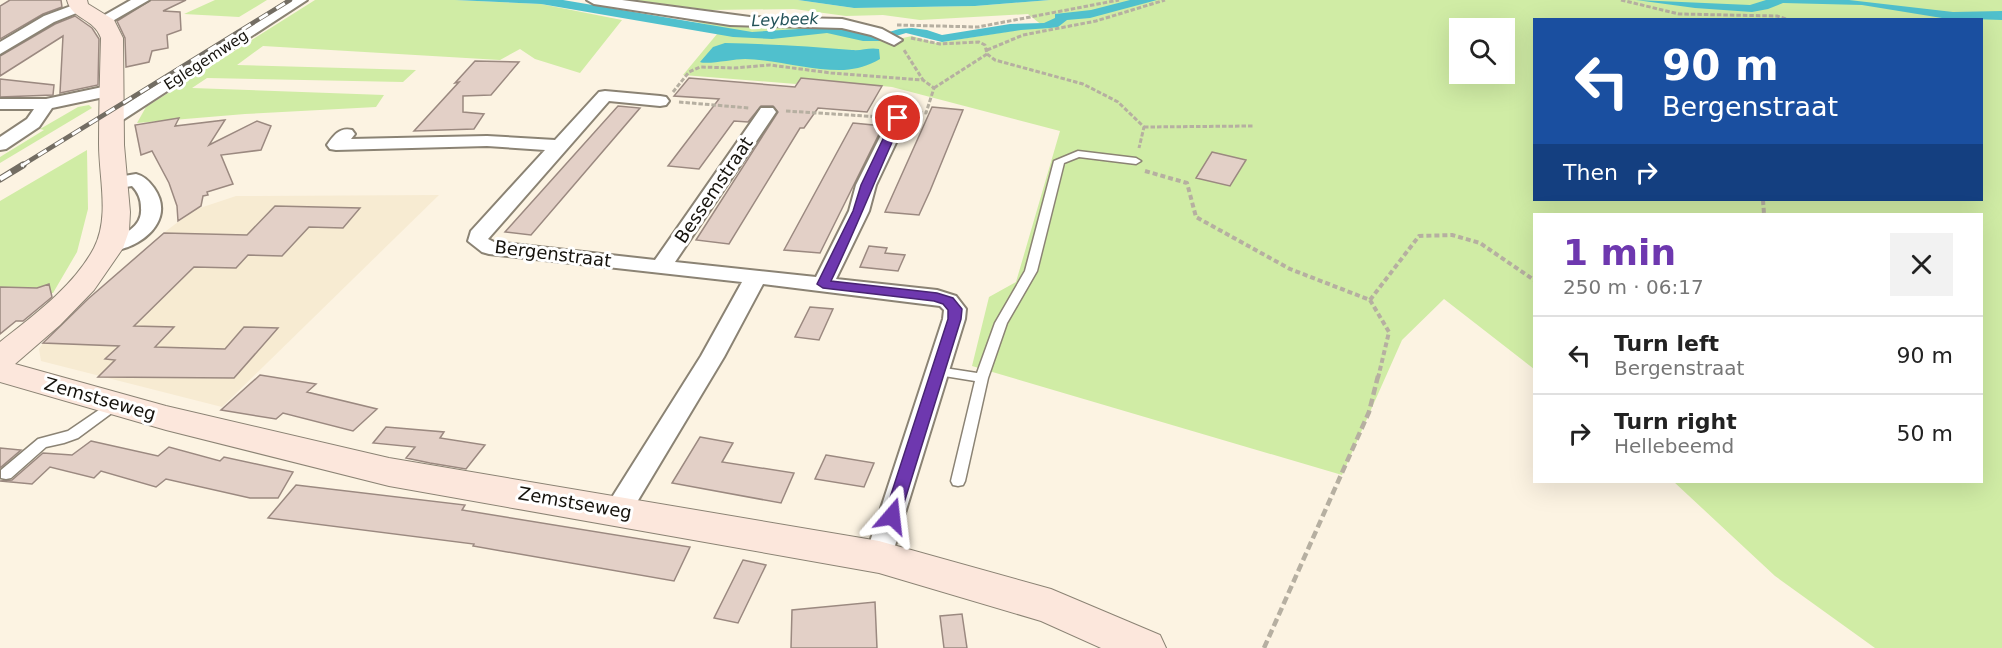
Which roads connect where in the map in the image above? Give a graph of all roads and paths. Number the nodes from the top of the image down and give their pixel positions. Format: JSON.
{"nodes":[{"id":1,"x":142,"y":0,"type":"edge"},
{"id":2,"x":300,"y":0,"type":"edge"},
{"id":3,"x":594,"y":0,"type":"edge"},
{"id":4,"x":1119,"y":0,"type":"edge"},
{"id":5,"x":1165,"y":0,"type":"edge"},
{"id":6,"x":1621,"y":0,"type":"edge"},
{"id":7,"x":78,"y":4,"type":"edge"},
{"id":8,"x":1783,"y":18,"type":"edge"},
{"id":9,"x":104,"y":20,"type":"junction"},
{"id":10,"x":868,"y":27,"type":"junction"},
{"id":11,"x":894,"y":40,"type":"junction"},
{"id":12,"x":0,"y":49,"type":"edge"},
{"id":13,"x":987,"y":50,"type":"junction"},
{"id":14,"x":987,"y":54,"type":"junction"},
{"id":15,"x":923,"y":80,"type":"junction"},
{"id":16,"x":934,"y":88,"type":"junction"},
{"id":17,"x":112,"y":90,"type":"junction"},
{"id":18,"x":660,"y":101,"type":"joint"},
{"id":19,"x":1118,"y":102,"type":"dead end"},
{"id":20,"x":0,"y":104,"type":"edge"},
{"id":21,"x":46,"y":104,"type":"junction"},
{"id":22,"x":902,"y":111,"type":"joint"},
{"id":23,"x":767,"y":112,"type":"dead end"},
{"id":24,"x":112,"y":119,"type":"junction"},
{"id":25,"x":33,"y":123,"type":"junction"},
{"id":26,"x":1253,"y":126,"type":"dead end"},
{"id":27,"x":1144,"y":127,"type":"dead end"},
{"id":28,"x":0,"y":128,"type":"edge"},
{"id":29,"x":346,"y":134,"type":"dead end"},
{"id":30,"x":0,"y":145,"type":"edge"},
{"id":31,"x":559,"y":146,"type":"junction"},
{"id":32,"x":1136,"y":161,"type":"dead end"},
{"id":33,"x":1189,"y":194,"type":"dead end"},
{"id":34,"x":661,"y":267,"type":"junction"},
{"id":35,"x":756,"y":277,"type":"junction"},
{"id":36,"x":1533,"y":279,"type":"edge"},
{"id":37,"x":823,"y":284,"type":"junction"},
{"id":38,"x":1370,"y":300,"type":"junction"},
{"id":39,"x":0,"y":359,"type":"edge"},
{"id":40,"x":938,"y":370,"type":"junction"},
{"id":41,"x":0,"y":371,"type":"edge"},
{"id":42,"x":982,"y":378,"type":"junction"},
{"id":43,"x":115,"y":404,"type":"junction"},
{"id":44,"x":6,"y":474,"type":"dead end"},
{"id":45,"x":958,"y":481,"type":"dead end"},
{"id":46,"x":618,"y":510,"type":"junction"},
{"id":47,"x":879,"y":557,"type":"junction"},
{"id":48,"x":1144,"y":648,"type":"edge"},
{"id":49,"x":1264,"y":648,"type":"edge"}],
"edges":[{"from":1,"to":9,"type":"street"},
{"from":2,"to":24,"type":"street","name":"Eglegemweg"},
{"from":3,"to":10,"type":"street"},
{"from":4,"to":10,"type":"path"},
{"from":5,"to":13,"type":"path"},
{"from":6,"to":8,"type":"path"},
{"from":7,"to":9,"type":"street"},
{"from":7,"to":12,"type":"street"},
{"from":9,"to":17,"type":"street"},
{"from":10,"to":11,"type":"street"},
{"from":11,"to":13,"type":"path"},
{"from":11,"to":15,"type":"path"},
{"from":13,"to":14,"type":"path"},
{"from":14,"to":16,"type":"path"},
{"from":14,"to":19,"type":"path"},
{"from":15,"to":16,"type":"path"},
{"from":15,"to":18,"type":"path"},
{"from":16,"to":22,"type":"path"},
{"from":17,"to":21,"type":"street"},
{"from":17,"to":24,"type":"street"},
{"from":18,"to":31,"type":"street","name":"Bergenstraat"},
{"from":20,"to":21,"type":"street"},
{"from":21,"to":25,"type":"street"},
{"from":22,"to":37,"type":"street"},
{"from":23,"to":34,"type":"street","name":"Bessemstraat"},
{"from":24,"to":39,"type":"street"},
{"from":25,"to":28,"type":"street"},
{"from":25,"to":30,"type":"street"},
{"from":26,"to":27,"type":"path"},
{"from":29,"to":31,"type":"street"},
{"from":31,"to":34,"type":"street","name":"Bergenstraat"},
{"from":32,"to":42,"type":"lane"},
{"from":33,"to":38,"type":"path"},
{"from":34,"to":35,"type":"street","name":"Bergenstraat"},
{"from":35,"to":37,"type":"street","name":"Bergenstraat"},
{"from":35,"to":46,"type":"street"},
{"from":36,"to":38,"type":"path"},
{"from":37,"to":40,"type":"street","name":"Bergenstraat"},
{"from":38,"to":49,"type":"path"},
{"from":40,"to":42,"type":"lane"},
{"from":40,"to":47,"type":"street","name":"Bergenstraat"},
{"from":41,"to":43,"type":"street","name":"Zemstseweg"},
{"from":42,"to":45,"type":"lane"},
{"from":43,"to":44,"type":"lane"},
{"from":43,"to":46,"type":"street","name":"Zemstseweg"},
{"from":46,"to":47,"type":"street","name":"Zemstseweg"},
{"from":47,"to":48,"type":"street","name":"Zemstseweg"}]}
